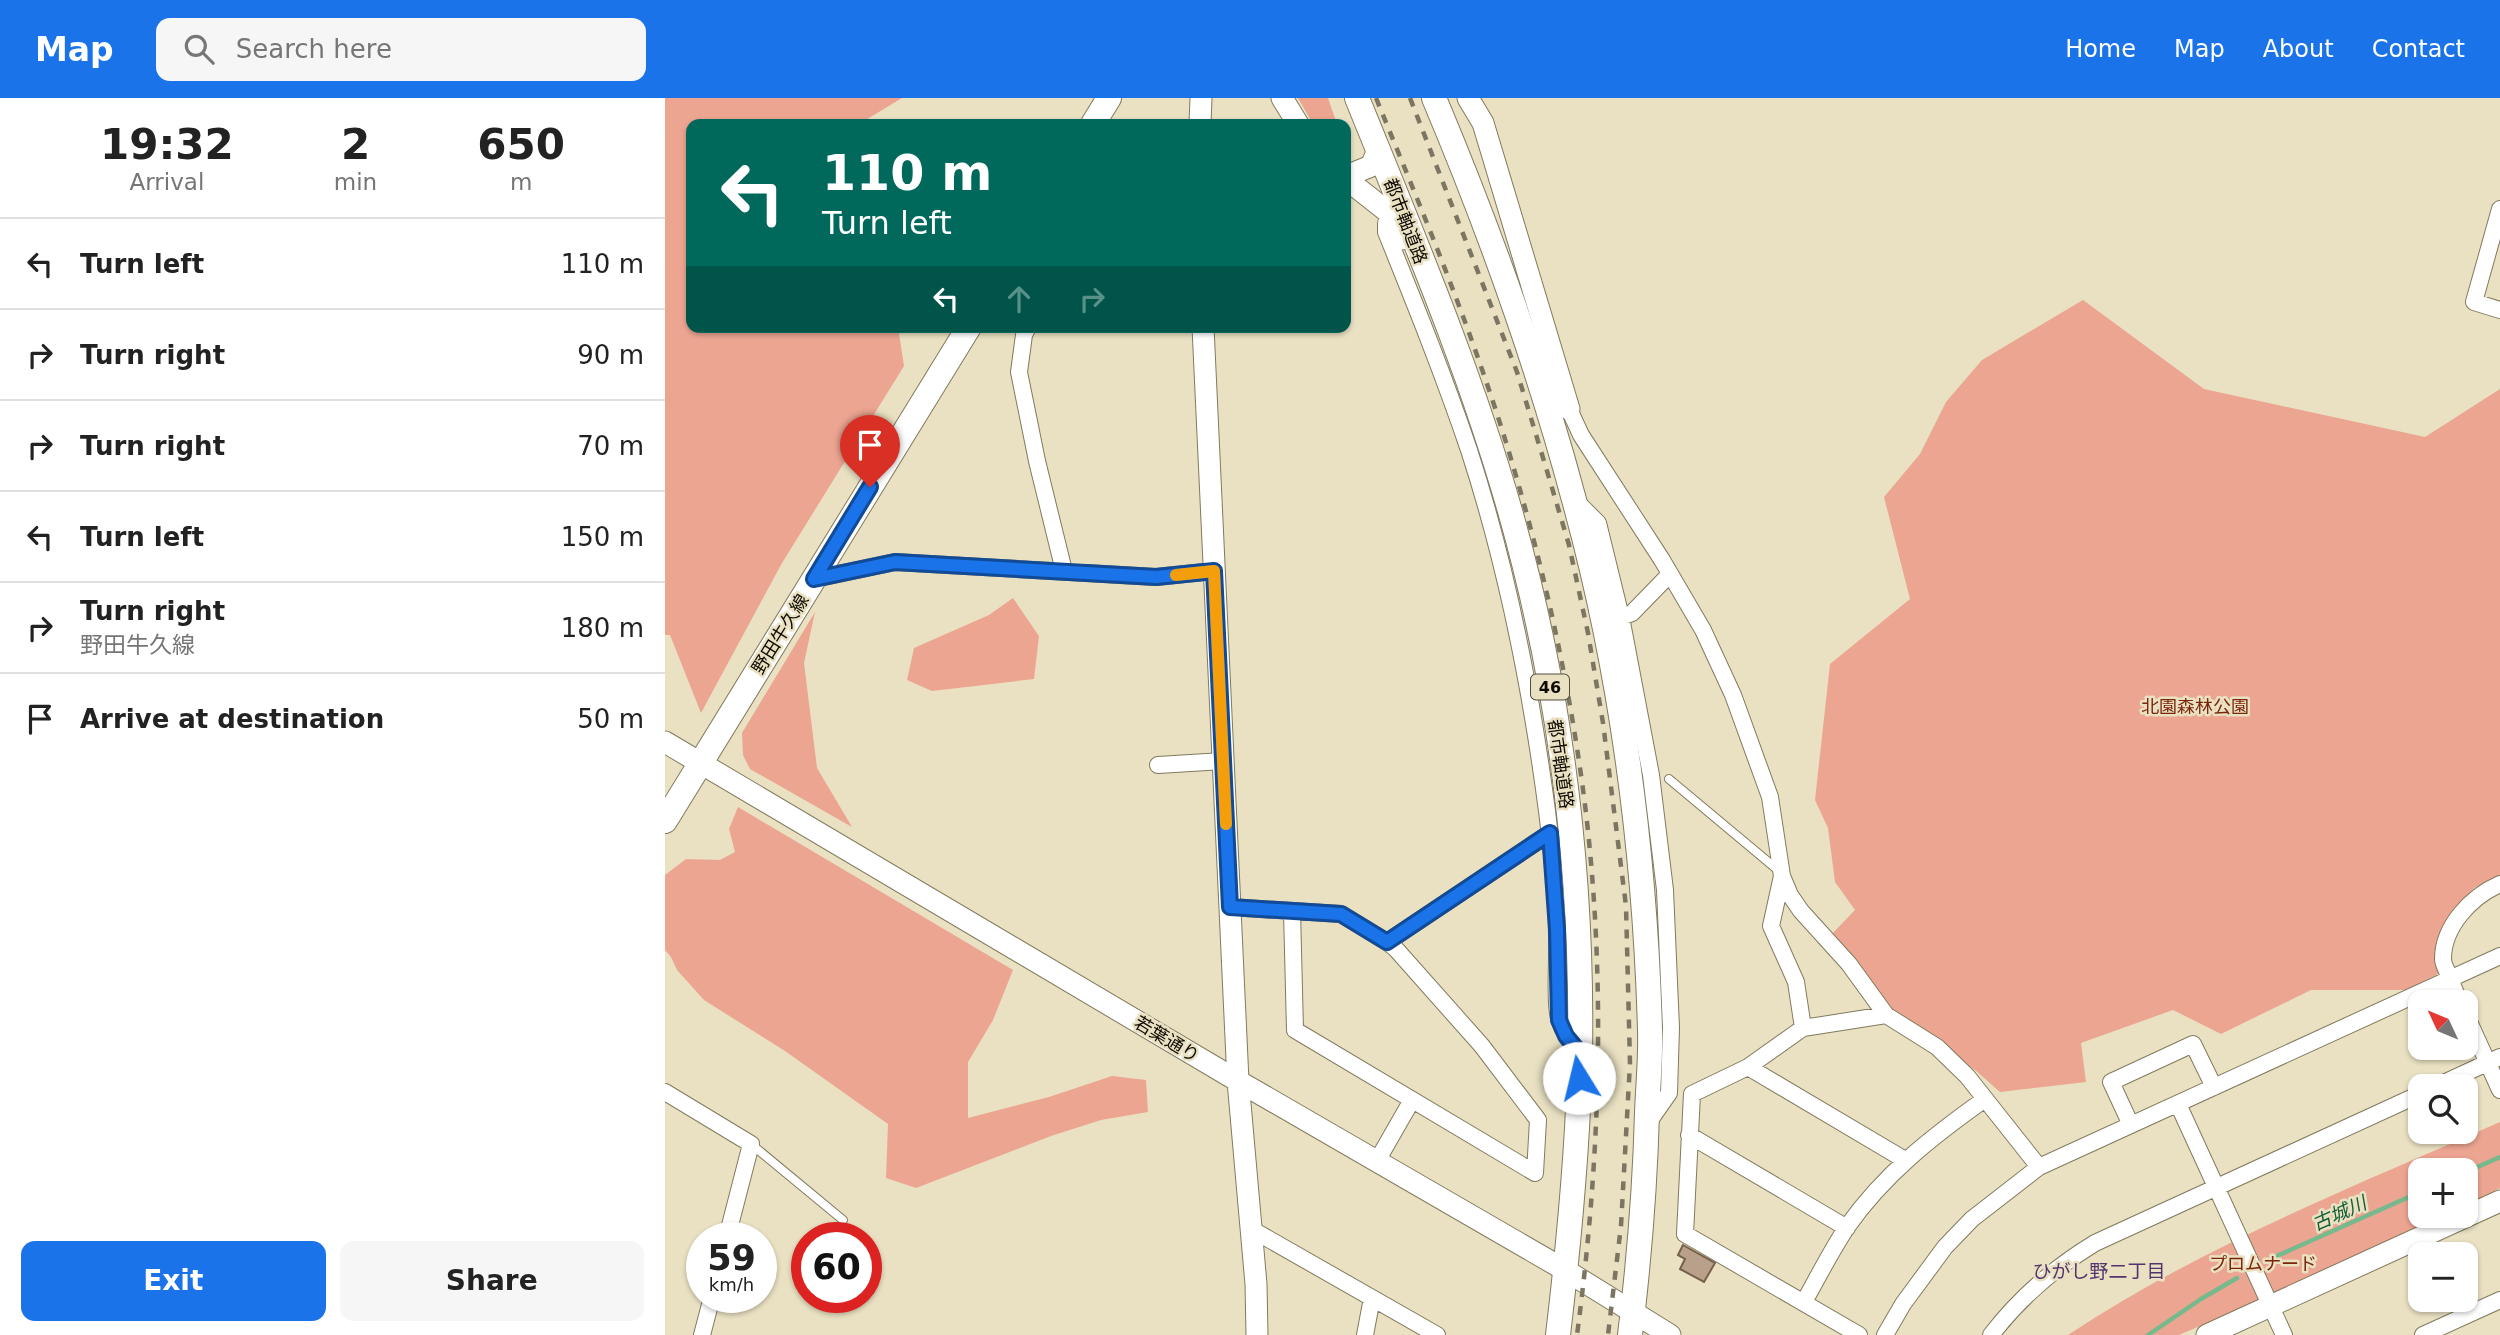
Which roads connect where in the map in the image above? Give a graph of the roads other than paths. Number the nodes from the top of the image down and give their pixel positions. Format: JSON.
{"nodes":[{"id":1,"x":1109,"y":98,"type":"edge"},
{"id":2,"x":1201,"y":98,"type":"edge"},
{"id":3,"x":1282,"y":98,"type":"edge"},
{"id":4,"x":1357,"y":98,"type":"edge"},
{"id":5,"x":1468,"y":98,"type":"edge"},
{"id":6,"x":1436,"y":102,"type":"edge"},
{"id":7,"x":1096,"y":119,"type":"edge"},
{"id":8,"x":1200,"y":119,"type":"edge"},
{"id":9,"x":1295,"y":119,"type":"edge"},
{"id":10,"x":1374,"y":141,"type":"junction"},
{"id":11,"x":1351,"y":174,"type":"edge"},
{"id":12,"x":1351,"y":180,"type":"edge"},
{"id":13,"x":2500,"y":209,"type":"edge"},
{"id":14,"x":1397,"y":212,"type":"junction"},
{"id":15,"x":2500,"y":310,"type":"edge"},
{"id":16,"x":965,"y":333,"type":"edge"},
{"id":17,"x":1025,"y":333,"type":"edge"},
{"id":18,"x":1203,"y":333,"type":"edge"},
{"id":19,"x":1459,"y":356,"type":"junction"},
{"id":20,"x":1443,"y":379,"type":"junction"},
{"id":21,"x":1569,"y":409,"type":"joint"},
{"id":22,"x":1574,"y":499,"type":"junction"},
{"id":23,"x":1064,"y":570,"type":"junction"},
{"id":24,"x":1214,"y":571,"type":"junction"},
{"id":25,"x":1670,"y":574,"type":"junction"},
{"id":26,"x":814,"y":579,"type":"junction"},
{"id":27,"x":1621,"y":617,"type":"junction"},
{"id":28,"x":665,"y":742,"type":"edge"},
{"id":29,"x":1223,"y":761,"type":"junction"},
{"id":30,"x":701,"y":762,"type":"junction"},
{"id":31,"x":1158,"y":765,"type":"dead end"},
{"id":32,"x":1669,"y":779,"type":"dead end"},
{"id":33,"x":665,"y":821,"type":"edge"},
{"id":34,"x":1550,"y":833,"type":"junction"},
{"id":35,"x":1781,"y":874,"type":"junction"},
{"id":36,"x":2500,"y":884,"type":"edge"},
{"id":37,"x":1230,"y":907,"type":"junction"},
{"id":38,"x":1292,"y":911,"type":"junction"},
{"id":39,"x":1387,"y":942,"type":"junction"},
{"id":40,"x":2500,"y":956,"type":"edge"},
{"id":41,"x":2450,"y":979,"type":"junction"},
{"id":42,"x":2455,"y":990,"type":"edge"},
{"id":43,"x":1886,"y":1015,"type":"junction"},
{"id":44,"x":1803,"y":1028,"type":"junction"},
{"id":45,"x":2478,"y":1034,"type":"edge"},
{"id":46,"x":1580,"y":1053,"type":"junction"},
{"id":47,"x":2494,"y":1060,"type":"edge"},
{"id":48,"x":1748,"y":1068,"type":"junction"},
{"id":49,"x":2463,"y":1074,"type":"edge"},
{"id":50,"x":1238,"y":1081,"type":"junction"},
{"id":51,"x":2214,"y":1087,"type":"junction"},
{"id":52,"x":2500,"y":1090,"type":"edge"},
{"id":53,"x":665,"y":1092,"type":"edge"},
{"id":54,"x":1985,"y":1099,"type":"junction"},
{"id":55,"x":1412,"y":1100,"type":"junction"},
{"id":56,"x":2408,"y":1100,"type":"edge"},
{"id":57,"x":2178,"y":1104,"type":"junction"},
{"id":58,"x":2131,"y":1125,"type":"junction"},
{"id":59,"x":1647,"y":1126,"type":"junction"},
{"id":60,"x":1689,"y":1135,"type":"junction"},
{"id":61,"x":751,"y":1144,"type":"junction"},
{"id":62,"x":1905,"y":1160,"type":"junction"},
{"id":63,"x":1377,"y":1161,"type":"junction"},
{"id":64,"x":2039,"y":1167,"type":"junction"},
{"id":65,"x":2217,"y":1188,"type":"junction"},
{"id":66,"x":2500,"y":1201,"type":"edge"},
{"id":67,"x":843,"y":1220,"type":"dead end"},
{"id":68,"x":731,"y":1222,"type":"edge"},
{"id":69,"x":1847,"y":1228,"type":"junction"},
{"id":70,"x":1251,"y":1229,"type":"junction"},
{"id":71,"x":1565,"y":1270,"type":"junction"},
{"id":72,"x":1372,"y":1298,"type":"junction"},
{"id":73,"x":2500,"y":1300,"type":"edge"},
{"id":74,"x":1804,"y":1302,"type":"junction"},
{"id":75,"x":2270,"y":1306,"type":"junction"},
{"id":76,"x":708,"y":1313,"type":"edge"},
{"id":77,"x":1631,"y":1324,"type":"edge"},
{"id":78,"x":2456,"y":1328,"type":"edge"},
{"id":79,"x":702,"y":1335,"type":"edge"},
{"id":80,"x":1257,"y":1335,"type":"edge"},
{"id":81,"x":1366,"y":1335,"type":"edge"},
{"id":82,"x":1437,"y":1335,"type":"edge"},
{"id":83,"x":1558,"y":1335,"type":"edge"},
{"id":84,"x":1670,"y":1335,"type":"edge"},
{"id":85,"x":1859,"y":1335,"type":"edge"},
{"id":86,"x":1885,"y":1335,"type":"edge"},
{"id":87,"x":1991,"y":1335,"type":"edge"},
{"id":88,"x":2207,"y":1335,"type":"edge"},
{"id":89,"x":2284,"y":1335,"type":"edge"},
{"id":90,"x":2423,"y":1335,"type":"edge"}],
"edges":[{"from":1,"to":7,"type":"main road"},
{"from":2,"to":8,"type":"street"},
{"from":3,"to":9,"type":"street"},
{"from":4,"to":10,"type":"main road","name":"都市軸道路","number":"46"},
{"from":5,"to":21,"type":"street"},
{"from":6,"to":22,"type":"main road"},
{"from":10,"to":11,"type":"street"},
{"from":10,"to":14,"type":"main road","name":"都市軸道路","number":"46"},
{"from":12,"to":14,"type":"street"},
{"from":13,"to":15,"type":"street"},
{"from":14,"to":19,"type":"main road","name":"都市軸道路","number":"46"},
{"from":14,"to":20,"type":"street"},
{"from":16,"to":26,"type":"main road","name":"野田牛久線"},
{"from":17,"to":23,"type":"street"},
{"from":18,"to":24,"type":"street"},
{"from":19,"to":20,"type":"street"},
{"from":19,"to":46,"type":"main road","name":"都市軸道路","number":"46"},
{"from":20,"to":34,"type":"street"},
{"from":21,"to":25,"type":"street"},
{"from":22,"to":27,"type":"street"},
{"from":22,"to":59,"type":"main road"},
{"from":23,"to":24,"type":"street"},
{"from":23,"to":26,"type":"street"},
{"from":24,"to":29,"type":"street"},
{"from":25,"to":27,"type":"street"},
{"from":25,"to":35,"type":"street"},
{"from":26,"to":30,"type":"main road","name":"野田牛久線"},
{"from":27,"to":59,"type":"street"},
{"from":28,"to":30,"type":"street","name":"若葉通り"},
{"from":29,"to":31,"type":"street"},
{"from":29,"to":37,"type":"street"},
{"from":30,"to":33,"type":"main road","name":"野田牛久線"},
{"from":30,"to":50,"type":"street","name":"若葉通り"},
{"from":32,"to":35,"type":"lane"},
{"from":34,"to":39,"type":"street"},
{"from":34,"to":46,"type":"street"},
{"from":35,"to":43,"type":"street"},
{"from":35,"to":44,"type":"street"},
{"from":36,"to":41,"type":"street"},
{"from":37,"to":38,"type":"street"},
{"from":37,"to":50,"type":"street"},
{"from":38,"to":39,"type":"street"},
{"from":38,"to":55,"type":"street"},
{"from":39,"to":55,"type":"street"},
{"from":40,"to":41,"type":"street"},
{"from":41,"to":42,"type":"street"},
{"from":41,"to":51,"type":"street"},
{"from":43,"to":44,"type":"street"},
{"from":43,"to":54,"type":"street"},
{"from":44,"to":48,"type":"street"},
{"from":45,"to":47,"type":"street"},
{"from":46,"to":71,"type":"main road","name":"都市軸道路","number":"46"},
{"from":47,"to":49,"type":"street"},
{"from":47,"to":52,"type":"street"},
{"from":48,"to":60,"type":"street"},
{"from":48,"to":62,"type":"street"},
{"from":50,"to":63,"type":"street","name":"若葉通り"},
{"from":50,"to":70,"type":"street"},
{"from":51,"to":57,"type":"street"},
{"from":51,"to":58,"type":"street"},
{"from":53,"to":61,"type":"street"},
{"from":54,"to":62,"type":"street"},
{"from":54,"to":64,"type":"street"},
{"from":55,"to":63,"type":"street"},
{"from":56,"to":65,"type":"street"},
{"from":57,"to":58,"type":"street"},
{"from":57,"to":65,"type":"street"},
{"from":58,"to":64,"type":"street"},
{"from":59,"to":77,"type":"main road"},
{"from":60,"to":69,"type":"street"},
{"from":60,"to":74,"type":"street"},
{"from":61,"to":67,"type":"lane"},
{"from":61,"to":68,"type":"street"},
{"from":62,"to":69,"type":"street"},
{"from":63,"to":71,"type":"street","name":"若葉通り"},
{"from":64,"to":86,"type":"street"},
{"from":65,"to":75,"type":"street"},
{"from":65,"to":87,"type":"street"},
{"from":66,"to":75,"type":"street"},
{"from":69,"to":74,"type":"street"},
{"from":70,"to":72,"type":"street"},
{"from":70,"to":80,"type":"street"},
{"from":71,"to":77,"type":"street","name":"若葉通り"},
{"from":71,"to":83,"type":"main road","name":"都市軸道路","number":"46"},
{"from":72,"to":81,"type":"street"},
{"from":72,"to":82,"type":"street"},
{"from":73,"to":78,"type":"street"},
{"from":74,"to":85,"type":"street"},
{"from":75,"to":88,"type":"street"},
{"from":75,"to":89,"type":"street"},
{"from":76,"to":79,"type":"street"},
{"from":77,"to":84,"type":"street","name":"若葉通り"},
{"from":78,"to":90,"type":"street"}]}
